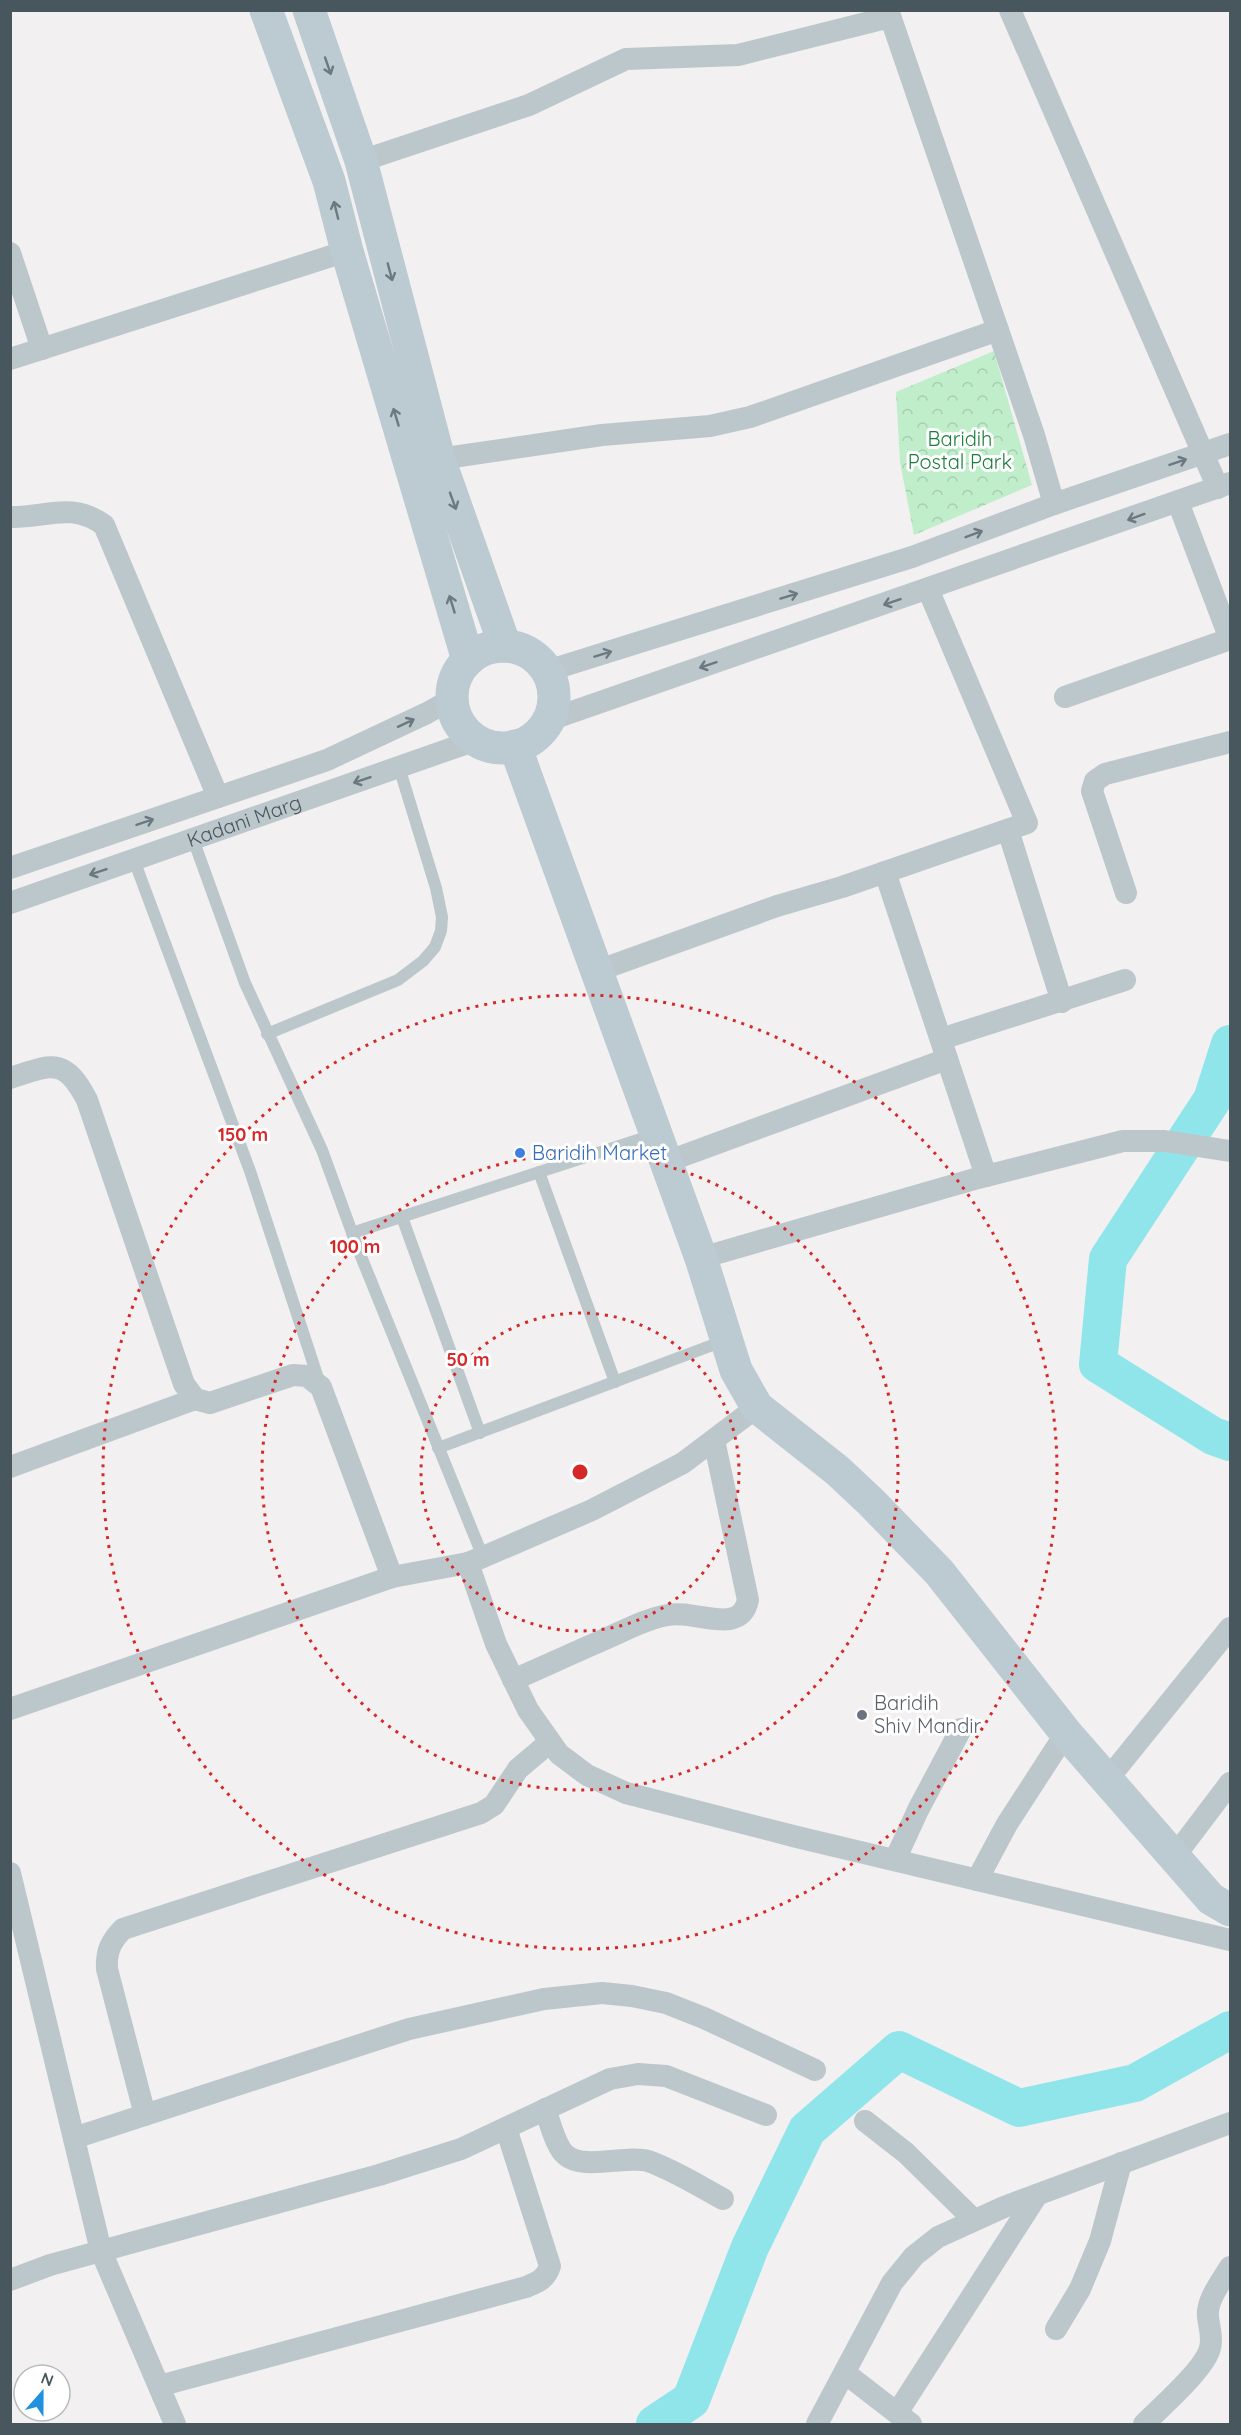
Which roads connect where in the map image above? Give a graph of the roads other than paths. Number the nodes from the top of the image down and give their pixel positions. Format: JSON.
{"nodes":[{"id":1,"x":266,"y":10,"type":"edge"},
{"id":2,"x":309,"y":10,"type":"edge"},
{"id":3,"x":1011,"y":10,"type":"edge"},
{"id":4,"x":889,"y":14,"type":"edge"},
{"id":5,"x":361,"y":160,"type":"junction"},
{"id":6,"x":347,"y":251,"type":"junction"},
{"id":7,"x":10,"y":253,"type":"edge"},
{"id":8,"x":998,"y":330,"type":"junction"},
{"id":9,"x":42,"y":349,"type":"junction"},
{"id":10,"x":10,"y":359,"type":"edge"},
{"id":11,"x":1230,"y":444,"type":"edge"},
{"id":12,"x":1203,"y":454,"type":"junction"},
{"id":13,"x":439,"y":459,"type":"junction"},
{"id":14,"x":1224,"y":485,"type":"edge"},
{"id":15,"x":1178,"y":502,"type":"junction"},
{"id":16,"x":1054,"y":504,"type":"junction"},
{"id":17,"x":10,"y":517,"type":"edge"},
{"id":18,"x":928,"y":589,"type":"junction"},
{"id":19,"x":1230,"y":639,"type":"edge"},
{"id":20,"x":505,"y":646,"type":"junction"},
{"id":21,"x":468,"y":660,"type":"junction"},
{"id":22,"x":547,"y":671,"type":"junction"},
{"id":23,"x":1065,"y":697,"type":"dead end"},
{"id":24,"x":452,"y":699,"type":"junction"},
{"id":25,"x":549,"y":720,"type":"junction"},
{"id":26,"x":477,"y":740,"type":"junction"},
{"id":27,"x":1230,"y":742,"type":"edge"},
{"id":28,"x":515,"y":746,"type":"junction"},
{"id":29,"x":399,"y":767,"type":"junction"},
{"id":30,"x":218,"y":797,"type":"junction"},
{"id":31,"x":1008,"y":830,"type":"junction"},
{"id":32,"x":193,"y":839,"type":"junction"},
{"id":33,"x":134,"y":860,"type":"junction"},
{"id":34,"x":10,"y":868,"type":"edge"},
{"id":35,"x":885,"y":872,"type":"junction"},
{"id":36,"x":1126,"y":893,"type":"dead end"},
{"id":37,"x":10,"y":903,"type":"edge"},
{"id":38,"x":597,"y":971,"type":"junction"},
{"id":39,"x":1125,"y":981,"type":"dead end"},
{"id":40,"x":1062,"y":1002,"type":"junction"},
{"id":41,"x":267,"y":1034,"type":"junction"},
{"id":42,"x":944,"y":1049,"type":"junction"},
{"id":43,"x":10,"y":1078,"type":"edge"},
{"id":44,"x":661,"y":1148,"type":"junction"},
{"id":45,"x":1230,"y":1150,"type":"edge"},
{"id":46,"x":539,"y":1172,"type":"junction"},
{"id":47,"x":986,"y":1176,"type":"junction"},
{"id":48,"x":402,"y":1217,"type":"junction"},
{"id":49,"x":352,"y":1233,"type":"junction"},
{"id":50,"x":701,"y":1258,"type":"junction"},
{"id":51,"x":727,"y":1340,"type":"junction"},
{"id":52,"x":615,"y":1382,"type":"junction"},
{"id":53,"x":321,"y":1387,"type":"junction"},
{"id":54,"x":195,"y":1399,"type":"junction"},
{"id":55,"x":758,"y":1407,"type":"junction"},
{"id":56,"x":480,"y":1433,"type":"junction"},
{"id":57,"x":714,"y":1440,"type":"junction"},
{"id":58,"x":438,"y":1448,"type":"junction"},
{"id":59,"x":10,"y":1467,"type":"edge"},
{"id":60,"x":475,"y":1560,"type":"junction"},
{"id":61,"x":392,"y":1577,"type":"junction"},
{"id":62,"x":1230,"y":1628,"type":"edge"},
{"id":63,"x":513,"y":1680,"type":"junction"},
{"id":64,"x":10,"y":1709,"type":"edge"},
{"id":65,"x":961,"y":1729,"type":"dead end"},
{"id":66,"x":1066,"y":1733,"type":"junction"},
{"id":67,"x":550,"y":1742,"type":"junction"},
{"id":68,"x":1107,"y":1780,"type":"junction"},
{"id":69,"x":1230,"y":1783,"type":"edge"},
{"id":70,"x":1174,"y":1857,"type":"junction"},
{"id":71,"x":895,"y":1860,"type":"junction"},
{"id":72,"x":10,"y":1873,"type":"edge"},
{"id":73,"x":976,"y":1880,"type":"junction"},
{"id":74,"x":1230,"y":1910,"type":"edge"},
{"id":75,"x":1230,"y":1940,"type":"edge"},
{"id":76,"x":815,"y":2070,"type":"dead end"},
{"id":77,"x":545,"y":2109,"type":"junction"},
{"id":78,"x":145,"y":2115,"type":"junction"},
{"id":79,"x":766,"y":2115,"type":"dead end"},
{"id":80,"x":865,"y":2121,"type":"dead end"},
{"id":81,"x":1230,"y":2123,"type":"edge"},
{"id":82,"x":506,"y":2128,"type":"junction"},
{"id":83,"x":74,"y":2138,"type":"junction"},
{"id":84,"x":1121,"y":2163,"type":"junction"},
{"id":85,"x":1037,"y":2195,"type":"junction"},
{"id":86,"x":723,"y":2199,"type":"dead end"},
{"id":87,"x":974,"y":2220,"type":"junction"},
{"id":88,"x":101,"y":2251,"type":"junction"},
{"id":89,"x":1230,"y":2267,"type":"edge"},
{"id":90,"x":10,"y":2280,"type":"edge"},
{"id":91,"x":1056,"y":2329,"type":"dead end"},
{"id":92,"x":844,"y":2373,"type":"junction"},
{"id":93,"x":159,"y":2386,"type":"junction"},
{"id":94,"x":904,"y":2419,"type":"edge"},
{"id":95,"x":175,"y":2424,"type":"edge"},
{"id":96,"x":817,"y":2424,"type":"edge"},
{"id":97,"x":1144,"y":2424,"type":"edge"}],
"edges":[{"from":6,"to":1,"type":"street","one_way":true},
{"from":2,"to":5,"type":"street","one_way":true},
{"from":3,"to":12,"type":"street"},
{"from":4,"to":5,"type":"street"},
{"from":4,"to":8,"type":"street"},
{"from":5,"to":13,"type":"street","one_way":true},
{"from":6,"to":9,"type":"street"},
{"from":21,"to":6,"type":"street","one_way":true},
{"from":7,"to":9,"type":"street"},
{"from":8,"to":13,"type":"street"},
{"from":8,"to":16,"type":"street"},
{"from":9,"to":10,"type":"street"},
{"from":11,"to":12,"type":"street"},
{"from":12,"to":14,"type":"street"},
{"from":16,"to":12,"type":"street","one_way":true},
{"from":13,"to":20,"type":"street","one_way":true},
{"from":14,"to":15,"type":"street"},
{"from":15,"to":18,"type":"street","one_way":true},
{"from":15,"to":19,"type":"street"},
{"from":22,"to":16,"type":"street","one_way":true},
{"from":17,"to":30,"type":"street"},
{"from":18,"to":25,"type":"street","one_way":true},
{"from":18,"to":31,"type":"street"},
{"from":19,"to":23,"type":"street"},
{"from":20,"to":21,"type":"street"},
{"from":20,"to":22,"type":"street"},
{"from":21,"to":24,"type":"street"},
{"from":22,"to":25,"type":"street"},
{"from":24,"to":26,"type":"street"},
{"from":30,"to":24,"type":"street","name":"Kadani Marg","one_way":true},
{"from":25,"to":28,"type":"street"},
{"from":26,"to":28,"type":"street"},
{"from":26,"to":29,"type":"street","name":"Kadani Marg"},
{"from":27,"to":36,"type":"street"},
{"from":28,"to":38,"type":"street"},
{"from":29,"to":32,"type":"street","name":"Kadani Marg","one_way":true},
{"from":29,"to":41,"type":"lane"},
{"from":34,"to":30,"type":"street","name":"Kadani Marg","one_way":true},
{"from":31,"to":35,"type":"street"},
{"from":31,"to":40,"type":"street"},
{"from":32,"to":33,"type":"street","name":"Kadani Marg"},
{"from":32,"to":41,"type":"lane"},
{"from":33,"to":37,"type":"street","name":"Kadani Marg","one_way":true},
{"from":33,"to":53,"type":"lane"},
{"from":35,"to":38,"type":"street"},
{"from":35,"to":42,"type":"street"},
{"from":38,"to":44,"type":"street"},
{"from":39,"to":40,"type":"street"},
{"from":40,"to":42,"type":"street"},
{"from":41,"to":49,"type":"lane"},
{"from":42,"to":44,"type":"street"},
{"from":42,"to":47,"type":"street"},
{"from":43,"to":54,"type":"street"},
{"from":44,"to":46,"type":"lane"},
{"from":44,"to":50,"type":"street"},
{"from":45,"to":47,"type":"street"},
{"from":46,"to":48,"type":"lane"},
{"from":46,"to":52,"type":"lane"},
{"from":47,"to":50,"type":"street"},
{"from":48,"to":49,"type":"lane"},
{"from":48,"to":56,"type":"lane"},
{"from":49,"to":58,"type":"lane"},
{"from":50,"to":51,"type":"street"},
{"from":51,"to":52,"type":"lane"},
{"from":51,"to":55,"type":"street"},
{"from":52,"to":56,"type":"lane"},
{"from":53,"to":54,"type":"street"},
{"from":53,"to":61,"type":"street"},
{"from":54,"to":59,"type":"street"},
{"from":55,"to":57,"type":"street"},
{"from":55,"to":66,"type":"street"},
{"from":56,"to":58,"type":"lane"},
{"from":57,"to":60,"type":"street"},
{"from":57,"to":63,"type":"street"},
{"from":58,"to":60,"type":"lane"},
{"from":60,"to":61,"type":"street"},
{"from":60,"to":63,"type":"street"},
{"from":61,"to":64,"type":"street"},
{"from":62,"to":68,"type":"street"},
{"from":63,"to":67,"type":"street"},
{"from":65,"to":71,"type":"street"},
{"from":66,"to":68,"type":"street"},
{"from":66,"to":73,"type":"street"},
{"from":67,"to":71,"type":"street"},
{"from":67,"to":78,"type":"street"},
{"from":68,"to":70,"type":"street"},
{"from":69,"to":70,"type":"street"},
{"from":70,"to":74,"type":"street"},
{"from":71,"to":73,"type":"street"},
{"from":72,"to":83,"type":"street"},
{"from":73,"to":75,"type":"street"},
{"from":76,"to":78,"type":"street"},
{"from":77,"to":79,"type":"street"},
{"from":77,"to":82,"type":"street"},
{"from":77,"to":86,"type":"street"},
{"from":78,"to":83,"type":"street"},
{"from":80,"to":87,"type":"street"},
{"from":81,"to":84,"type":"street"},
{"from":82,"to":88,"type":"street"},
{"from":82,"to":93,"type":"street"},
{"from":83,"to":88,"type":"street"},
{"from":84,"to":85,"type":"street"},
{"from":84,"to":91,"type":"street"},
{"from":85,"to":87,"type":"street"},
{"from":85,"to":94,"type":"street"},
{"from":87,"to":92,"type":"street"},
{"from":88,"to":90,"type":"street"},
{"from":88,"to":93,"type":"street"},
{"from":89,"to":97,"type":"street"},
{"from":92,"to":94,"type":"street"},
{"from":92,"to":96,"type":"street"},
{"from":93,"to":95,"type":"street"}]}
